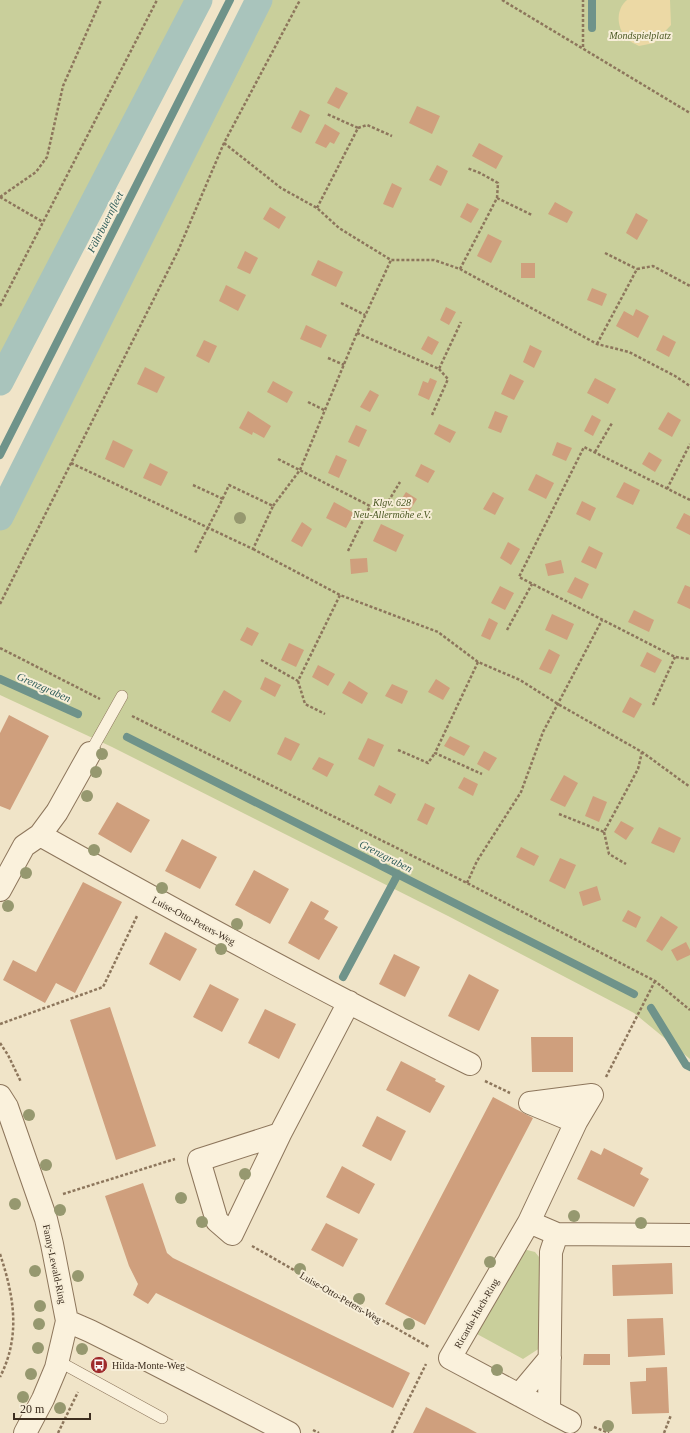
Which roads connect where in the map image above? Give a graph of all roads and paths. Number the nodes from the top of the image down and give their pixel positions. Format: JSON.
{"nodes":[{"id":1,"x":101,"y":0,"type":"edge"},
{"id":2,"x":157,"y":0,"type":"edge"},
{"id":3,"x":300,"y":0,"type":"edge"},
{"id":4,"x":502,"y":0,"type":"edge"},
{"id":5,"x":583,"y":0,"type":"edge"},
{"id":6,"x":583,"y":47,"type":"junction"},
{"id":7,"x":690,"y":113,"type":"edge"},
{"id":8,"x":327,"y":114,"type":"dead end"},
{"id":9,"x":358,"y":128,"type":"junction"},
{"id":10,"x":392,"y":136,"type":"dead end"},
{"id":11,"x":224,"y":143,"type":"junction"},
{"id":12,"x":467,"y":168,"type":"dead end"},
{"id":13,"x":0,"y":197,"type":"edge"},
{"id":14,"x":497,"y":198,"type":"junction"},
{"id":15,"x":317,"y":208,"type":"junction"},
{"id":16,"x":532,"y":216,"type":"dead end"},
{"id":17,"x":43,"y":222,"type":"junction"},
{"id":18,"x":604,"y":252,"type":"dead end"},
{"id":19,"x":391,"y":260,"type":"junction"},
{"id":20,"x":637,"y":268,"type":"junction"},
{"id":21,"x":460,"y":269,"type":"junction"},
{"id":22,"x":690,"y":286,"type":"edge"},
{"id":23,"x":341,"y":303,"type":"dead end"},
{"id":24,"x":0,"y":306,"type":"edge"},
{"id":25,"x":365,"y":315,"type":"junction"},
{"id":26,"x":461,"y":322,"type":"dead end"},
{"id":27,"x":356,"y":333,"type":"junction"},
{"id":28,"x":597,"y":344,"type":"junction"},
{"id":29,"x":328,"y":358,"type":"dead end"},
{"id":30,"x":344,"y":365,"type":"junction"},
{"id":31,"x":439,"y":369,"type":"junction"},
{"id":32,"x":690,"y":386,"type":"edge"},
{"id":33,"x":308,"y":402,"type":"dead end"},
{"id":34,"x":326,"y":411,"type":"junction"},
{"id":35,"x":432,"y":415,"type":"dead end"},
{"id":36,"x":612,"y":423,"type":"dead end"},
{"id":37,"x":690,"y":444,"type":"edge"},
{"id":38,"x":595,"y":452,"type":"junction"},
{"id":39,"x":278,"y":459,"type":"dead end"},
{"id":40,"x":72,"y":463,"type":"junction"},
{"id":41,"x":300,"y":470,"type":"junction"},
{"id":42,"x":400,"y":482,"type":"dead end"},
{"id":43,"x":193,"y":485,"type":"dead end"},
{"id":44,"x":667,"y":489,"type":"junction"},
{"id":45,"x":223,"y":499,"type":"junction"},
{"id":46,"x":690,"y":500,"type":"edge"},
{"id":47,"x":273,"y":506,"type":"junction"},
{"id":48,"x":370,"y":506,"type":"junction"},
{"id":49,"x":208,"y":528,"type":"junction"},
{"id":50,"x":253,"y":549,"type":"junction"},
{"id":51,"x":348,"y":550,"type":"dead end"},
{"id":52,"x":194,"y":553,"type":"dead end"},
{"id":53,"x":532,"y":584,"type":"junction"},
{"id":54,"x":340,"y":595,"type":"junction"},
{"id":55,"x":0,"y":604,"type":"edge"},
{"id":56,"x":602,"y":620,"type":"junction"},
{"id":57,"x":507,"y":630,"type":"dead end"},
{"id":58,"x":0,"y":648,"type":"edge"},
{"id":59,"x":675,"y":657,"type":"junction"},
{"id":60,"x":690,"y":659,"type":"edge"},
{"id":61,"x":261,"y":660,"type":"dead end"},
{"id":62,"x":478,"y":662,"type":"junction"},
{"id":63,"x":298,"y":681,"type":"junction"},
{"id":64,"x":122,"y":696,"type":"dead end"},
{"id":65,"x":558,"y":704,"type":"junction"},
{"id":66,"x":653,"y":705,"type":"dead end"},
{"id":67,"x":115,"y":708,"type":"junction"},
{"id":68,"x":325,"y":714,"type":"dead end"},
{"id":69,"x":398,"y":750,"type":"dead end"},
{"id":70,"x":642,"y":752,"type":"junction"},
{"id":71,"x":90,"y":753,"type":"joint"},
{"id":72,"x":435,"y":753,"type":"junction"},
{"id":73,"x":482,"y":774,"type":"dead end"},
{"id":74,"x":690,"y":787,"type":"edge"},
{"id":75,"x":559,"y":814,"type":"dead end"},
{"id":76,"x":604,"y":832,"type":"junction"},
{"id":77,"x":40,"y":835,"type":"junction"},
{"id":78,"x":626,"y":864,"type":"dead end"},
{"id":79,"x":466,"y":883,"type":"junction"},
{"id":80,"x":0,"y":890,"type":"edge"},
{"id":81,"x":147,"y":895,"type":"junction"},
{"id":82,"x":655,"y":981,"type":"junction"},
{"id":83,"x":349,"y":1002,"type":"junction"},
{"id":84,"x":690,"y":1010,"type":"edge"},
{"id":85,"x":0,"y":1024,"type":"edge"},
{"id":86,"x":470,"y":1064,"type":"joint"},
{"id":87,"x":592,"y":1095,"type":"junction"},
{"id":88,"x":0,"y":1096,"type":"edge"},
{"id":89,"x":530,"y":1102,"type":"junction"},
{"id":90,"x":576,"y":1122,"type":"junction"},
{"id":91,"x":280,"y":1134,"type":"junction"},
{"id":92,"x":199,"y":1160,"type":"junction"},
{"id":93,"x":64,"y":1194,"type":"dead end"},
{"id":94,"x":529,"y":1222,"type":"junction"},
{"id":95,"x":232,"y":1234,"type":"junction"},
{"id":96,"x":557,"y":1234,"type":"junction"},
{"id":97,"x":690,"y":1235,"type":"edge"},
{"id":98,"x":0,"y":1254,"type":"edge"},
{"id":99,"x":67,"y":1321,"type":"junction"},
{"id":100,"x":442,"y":1354,"type":"junction"},
{"id":101,"x":550,"y":1358,"type":"junction"},
{"id":102,"x":58,"y":1361,"type":"junction"},
{"id":103,"x":0,"y":1377,"type":"edge"},
{"id":104,"x":519,"y":1395,"type":"junction"},
{"id":105,"x":549,"y":1411,"type":"junction"},
{"id":106,"x":671,"y":1415,"type":"dead end"},
{"id":107,"x":162,"y":1418,"type":"dead end"},
{"id":108,"x":570,"y":1422,"type":"dead end"},
{"id":109,"x":25,"y":1433,"type":"edge"},
{"id":110,"x":289,"y":1433,"type":"edge"},
{"id":111,"x":392,"y":1433,"type":"edge"},
{"id":112,"x":664,"y":1433,"type":"edge"}],
"edges":[{"from":1,"to":13,"type":"path"},
{"from":2,"to":17,"type":"path"},
{"from":3,"to":11,"type":"path"},
{"from":4,"to":6,"type":"path"},
{"from":5,"to":6,"type":"path"},
{"from":6,"to":7,"type":"path"},
{"from":8,"to":9,"type":"path"},
{"from":9,"to":10,"type":"path"},
{"from":9,"to":15,"type":"path"},
{"from":11,"to":15,"type":"path"},
{"from":11,"to":40,"type":"path"},
{"from":12,"to":14,"type":"path"},
{"from":13,"to":17,"type":"path"},
{"from":14,"to":16,"type":"path"},
{"from":14,"to":21,"type":"path"},
{"from":15,"to":19,"type":"path"},
{"from":17,"to":24,"type":"path"},
{"from":18,"to":20,"type":"path"},
{"from":19,"to":21,"type":"path"},
{"from":19,"to":25,"type":"path"},
{"from":20,"to":22,"type":"path"},
{"from":20,"to":28,"type":"path"},
{"from":21,"to":28,"type":"path"},
{"from":23,"to":25,"type":"path"},
{"from":25,"to":27,"type":"path"},
{"from":26,"to":31,"type":"path"},
{"from":27,"to":30,"type":"path"},
{"from":27,"to":31,"type":"path"},
{"from":28,"to":32,"type":"path"},
{"from":29,"to":30,"type":"path"},
{"from":30,"to":34,"type":"path"},
{"from":31,"to":35,"type":"path"},
{"from":33,"to":34,"type":"path"},
{"from":34,"to":41,"type":"path"},
{"from":36,"to":38,"type":"path"},
{"from":37,"to":44,"type":"path"},
{"from":38,"to":44,"type":"path"},
{"from":38,"to":53,"type":"path"},
{"from":39,"to":41,"type":"path"},
{"from":40,"to":49,"type":"path"},
{"from":40,"to":55,"type":"path"},
{"from":41,"to":47,"type":"path"},
{"from":41,"to":48,"type":"path"},
{"from":42,"to":48,"type":"path"},
{"from":43,"to":45,"type":"path"},
{"from":44,"to":46,"type":"path"},
{"from":45,"to":47,"type":"path"},
{"from":45,"to":49,"type":"path"},
{"from":47,"to":50,"type":"path"},
{"from":48,"to":51,"type":"path"},
{"from":49,"to":50,"type":"path"},
{"from":49,"to":52,"type":"path"},
{"from":50,"to":54,"type":"path"},
{"from":53,"to":56,"type":"path"},
{"from":53,"to":57,"type":"path"},
{"from":54,"to":62,"type":"path"},
{"from":54,"to":63,"type":"path"},
{"from":56,"to":59,"type":"path"},
{"from":56,"to":65,"type":"path"},
{"from":58,"to":67,"type":"path"},
{"from":59,"to":60,"type":"path"},
{"from":59,"to":66,"type":"path"},
{"from":61,"to":63,"type":"path"},
{"from":62,"to":65,"type":"path"},
{"from":62,"to":72,"type":"path"},
{"from":63,"to":68,"type":"path"},
{"from":64,"to":67,"type":"lane"},
{"from":65,"to":70,"type":"path"},
{"from":65,"to":79,"type":"path"},
{"from":67,"to":71,"type":"lane"},
{"from":67,"to":79,"type":"path"},
{"from":69,"to":72,"type":"path"},
{"from":70,"to":74,"type":"path"},
{"from":70,"to":76,"type":"path"},
{"from":71,"to":77,"type":"street"},
{"from":72,"to":73,"type":"path"},
{"from":75,"to":76,"type":"path"},
{"from":76,"to":78,"type":"path"},
{"from":77,"to":80,"type":"street"},
{"from":77,"to":81,"type":"street","name":"Luise-Otto-Peters-Weg"},
{"from":79,"to":82,"type":"path"},
{"from":81,"to":83,"type":"street","name":"Luise-Otto-Peters-Weg"},
{"from":81,"to":85,"type":"path"},
{"from":82,"to":84,"type":"path"},
{"from":82,"to":87,"type":"path"},
{"from":83,"to":86,"type":"street","name":"Luise-Otto-Peters-Weg"},
{"from":83,"to":91,"type":"street"},
{"from":86,"to":89,"type":"path"},
{"from":87,"to":89,"type":"street"},
{"from":87,"to":90,"type":"street","name":"Ricarda-Huch-Ring"},
{"from":88,"to":99,"type":"street","name":"Fanny-Lewald-Ring"},
{"from":89,"to":90,"type":"street"},
{"from":90,"to":94,"type":"street","name":"Ricarda-Huch-Ring"},
{"from":91,"to":92,"type":"street"},
{"from":91,"to":95,"type":"street"},
{"from":92,"to":93,"type":"path"},
{"from":92,"to":95,"type":"street"},
{"from":94,"to":96,"type":"street"},
{"from":94,"to":100,"type":"street","name":"Ricarda-Huch-Ring"},
{"from":95,"to":100,"type":"path","name":"Luise-Otto-Peters-Weg"},
{"from":96,"to":97,"type":"street"},
{"from":96,"to":101,"type":"street"},
{"from":98,"to":103,"type":"path"},
{"from":99,"to":102,"type":"street","name":"Fanny-Lewald-Ring"},
{"from":99,"to":110,"type":"street"},
{"from":100,"to":104,"type":"street","name":"Ricarda-Huch-Ring"},
{"from":100,"to":111,"type":"path"},
{"from":101,"to":104,"type":"street"},
{"from":101,"to":105,"type":"street"},
{"from":102,"to":107,"type":"lane"},
{"from":102,"to":109,"type":"street","name":"Fanny-Lewald-Ring"},
{"from":104,"to":105,"type":"street","name":"Ricarda-Huch-Ring"},
{"from":105,"to":108,"type":"street","name":"Ricarda-Huch-Ring"},
{"from":106,"to":112,"type":"path"}]}
